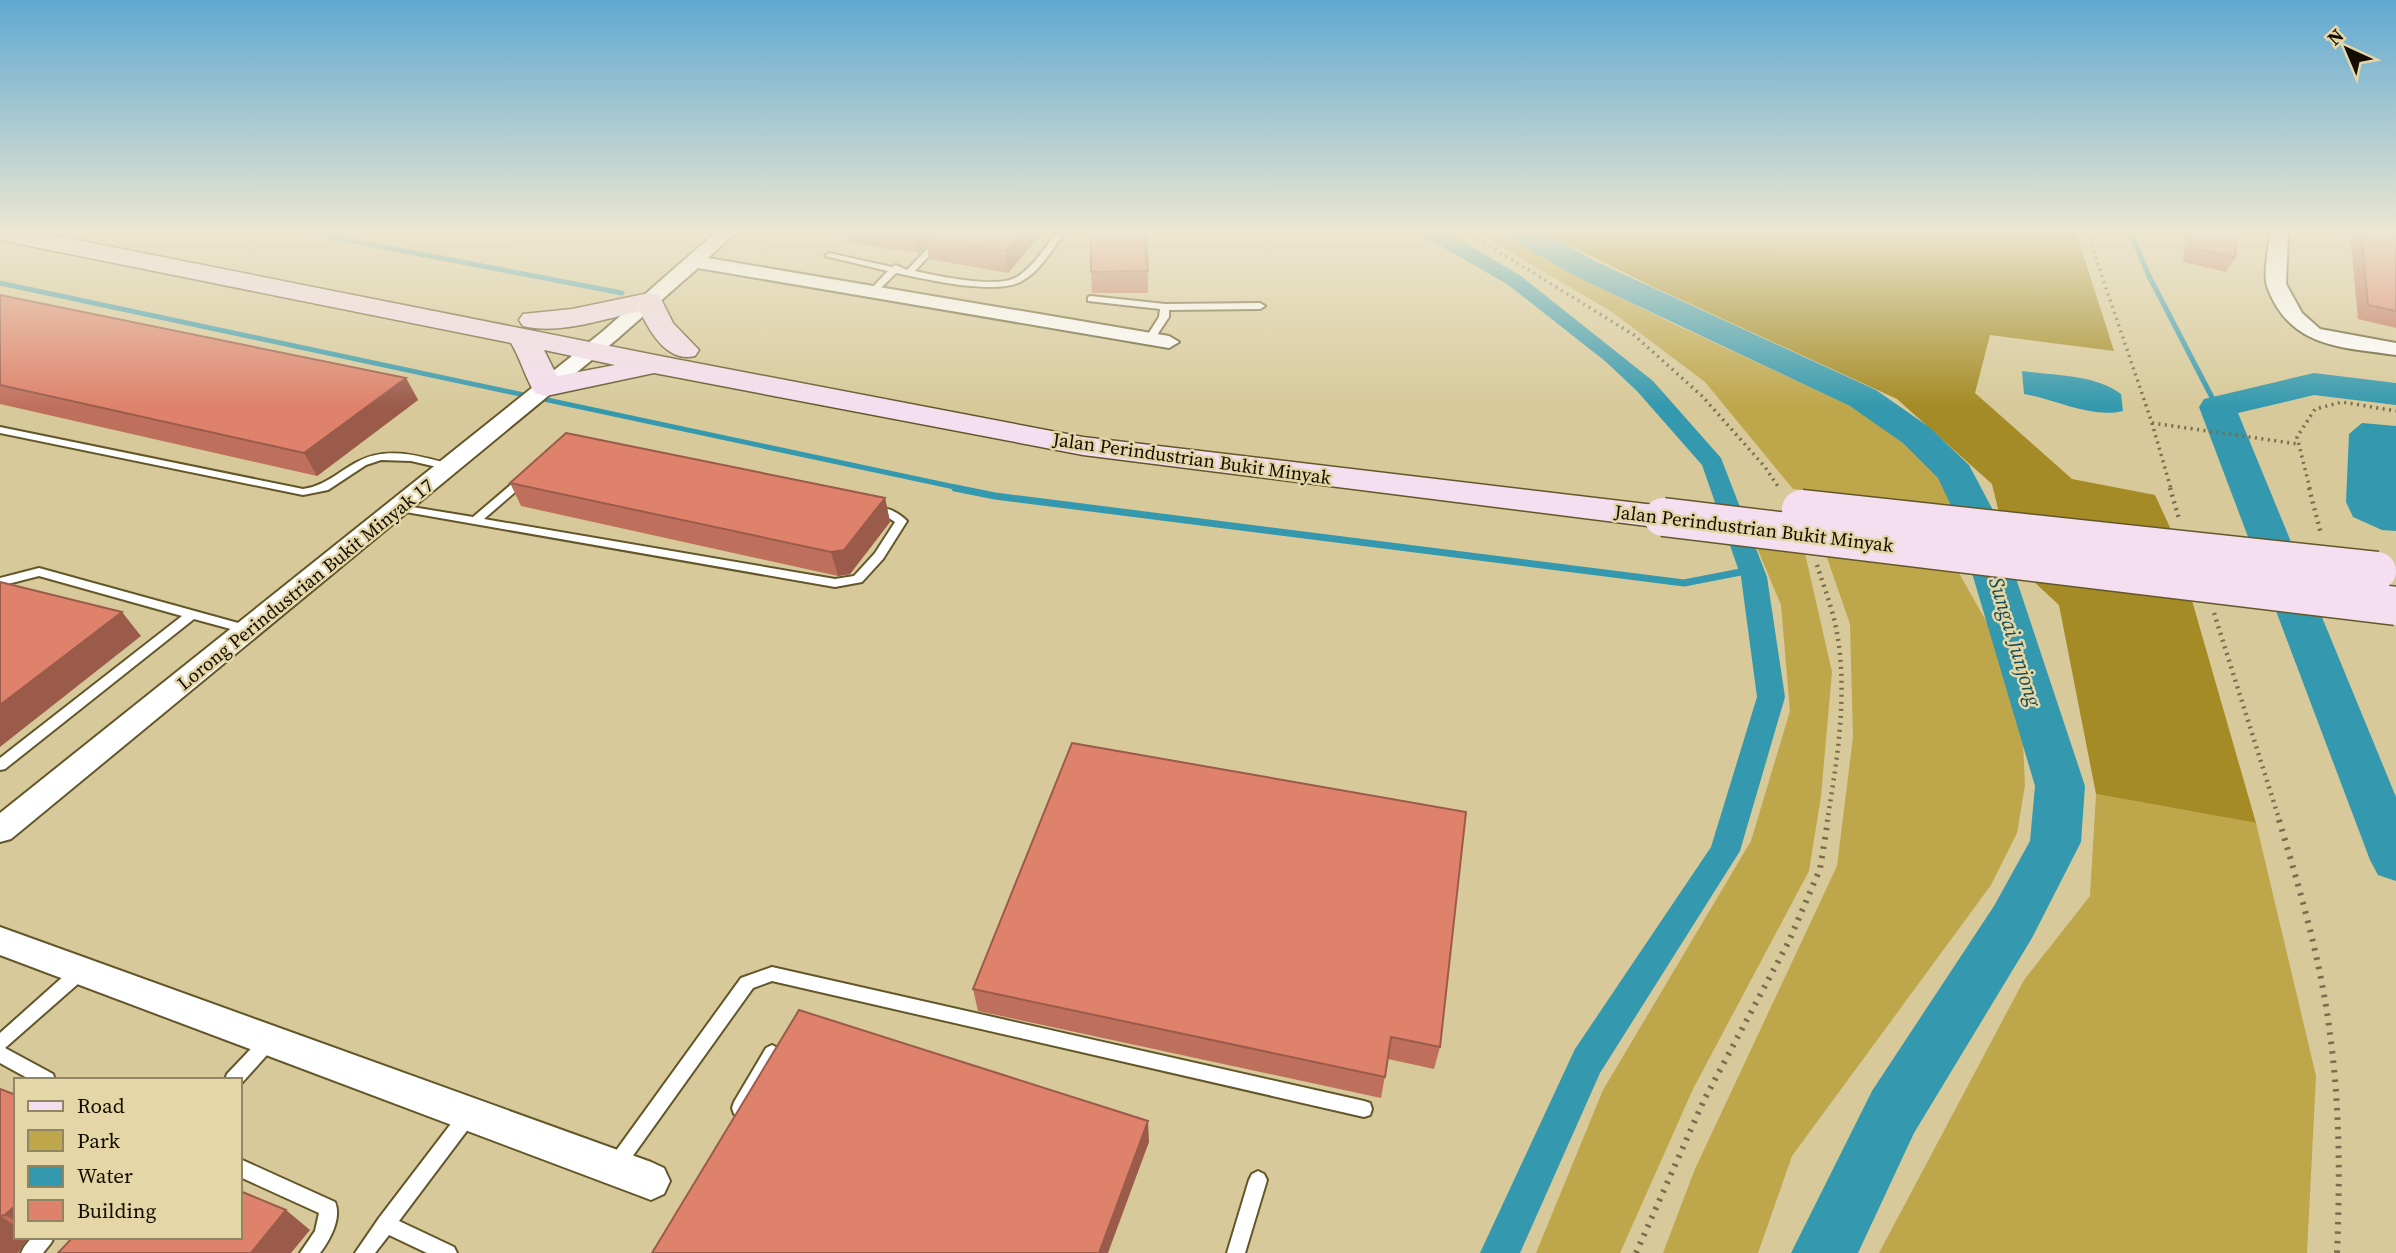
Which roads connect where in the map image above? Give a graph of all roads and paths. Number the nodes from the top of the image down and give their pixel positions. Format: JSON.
{"nodes":[{"id":1,"x":321,"y":290,"type":"edge"},
{"id":2,"x":355,"y":290,"type":"edge"},
{"id":3,"x":660,"y":290,"type":"edge"},
{"id":4,"x":870,"y":290,"type":"edge"},
{"id":5,"x":1561,"y":290,"type":"edge"},
{"id":6,"x":2107,"y":290,"type":"edge"},
{"id":7,"x":2279,"y":290,"type":"edge"},
{"id":8,"x":873,"y":291,"type":"joint"},
{"id":9,"x":1091,"y":299,"type":"dead end"},
{"id":10,"x":649,"y":301,"type":"junction"},
{"id":11,"x":1260,"y":306,"type":"dead end"},
{"id":12,"x":1165,"y":307,"type":"junction"},
{"id":13,"x":527,"y":328,"type":"junction"},
{"id":14,"x":1159,"y":340,"type":"joint"},
{"id":15,"x":2340,"y":341,"type":"joint"},
{"id":16,"x":601,"y":343,"type":"junction"},
{"id":17,"x":2396,"y":349,"type":"edge"},
{"id":18,"x":675,"y":358,"type":"junction"},
{"id":19,"x":538,"y":394,"type":"junction"},
{"id":20,"x":2396,"y":411,"type":"edge"},
{"id":21,"x":2152,"y":423,"type":"junction"},
{"id":22,"x":0,"y":430,"type":"edge"},
{"id":23,"x":2298,"y":444,"type":"junction"},
{"id":24,"x":450,"y":467,"type":"junction"},
{"id":25,"x":533,"y":470,"type":"edge"},
{"id":26,"x":1784,"y":497,"type":"dead end"},
{"id":27,"x":1662,"y":505,"type":"junction"},
{"id":28,"x":863,"y":507,"type":"edge"},
{"id":29,"x":400,"y":508,"type":"junction"},
{"id":30,"x":475,"y":521,"type":"junction"},
{"id":31,"x":2181,"y":528,"type":"dead end"},
{"id":32,"x":2322,"y":536,"type":"dead end"},
{"id":33,"x":1815,"y":562,"type":"dead end"},
{"id":34,"x":2387,"y":572,"type":"edge"},
{"id":35,"x":0,"y":582,"type":"edge"},
{"id":36,"x":2210,"y":600,"type":"dead end"},
{"id":37,"x":2396,"y":606,"type":"edge"},
{"id":38,"x":190,"y":616,"type":"junction"},
{"id":39,"x":249,"y":630,"type":"junction"},
{"id":40,"x":0,"y":765,"type":"edge"},
{"id":41,"x":0,"y":830,"type":"edge"},
{"id":42,"x":0,"y":941,"type":"edge"},
{"id":43,"x":81,"y":971,"type":"junction"},
{"id":44,"x":269,"y":1041,"type":"junction"},
{"id":45,"x":0,"y":1043,"type":"edge"},
{"id":46,"x":0,"y":1054,"type":"edge"},
{"id":47,"x":772,"y":1054,"type":"edge"},
{"id":48,"x":43,"y":1078,"type":"edge"},
{"id":49,"x":235,"y":1078,"type":"edge"},
{"id":50,"x":1364,"y":1110,"type":"dead end"},
{"id":51,"x":469,"y":1114,"type":"junction"},
{"id":52,"x":731,"y":1124,"type":"edge"},
{"id":53,"x":614,"y":1168,"type":"junction"},
{"id":54,"x":242,"y":1169,"type":"edge"},
{"id":55,"x":1258,"y":1180,"type":"dead end"},
{"id":56,"x":651,"y":1181,"type":"dead end"},
{"id":57,"x":386,"y":1224,"type":"junction"},
{"id":58,"x":43,"y":1239,"type":"edge"},
{"id":59,"x":30,"y":1253,"type":"edge"},
{"id":60,"x":309,"y":1253,"type":"edge"},
{"id":61,"x":364,"y":1253,"type":"edge"},
{"id":62,"x":448,"y":1253,"type":"edge"},
{"id":63,"x":1236,"y":1253,"type":"edge"},
{"id":64,"x":1636,"y":1253,"type":"edge"},
{"id":65,"x":2337,"y":1253,"type":"edge"}],
"edges":[{"from":1,"to":13,"type":"main road","name":"Jalan Perindustrian Bukit Minyak"},
{"from":2,"to":13,"type":"main road","name":"Jalan Perindustrian Bukit Minyak"},
{"from":3,"to":10,"type":"street","name":"Lorong Perindustrian Bukit Minyak 17"},
{"from":4,"to":8,"type":"street"},
{"from":5,"to":26,"type":"path"},
{"from":6,"to":21,"type":"path"},
{"from":7,"to":15,"type":"street"},
{"from":8,"to":14,"type":"street"},
{"from":9,"to":12,"type":"lane"},
{"from":10,"to":13,"type":"main road"},
{"from":10,"to":16,"type":"street","name":"Lorong Perindustrian Bukit Minyak 17"},
{"from":10,"to":18,"type":"main road"},
{"from":11,"to":12,"type":"lane"},
{"from":12,"to":14,"type":"lane"},
{"from":13,"to":16,"type":"main road","name":"Jalan Perindustrian Bukit Minyak"},
{"from":13,"to":19,"type":"main road"},
{"from":15,"to":17,"type":"street"},
{"from":16,"to":18,"type":"main road","name":"Jalan Perindustrian Bukit Minyak"},
{"from":16,"to":19,"type":"street","name":"Lorong Perindustrian Bukit Minyak 17"},
{"from":18,"to":19,"type":"main road"},
{"from":18,"to":27,"type":"main road","name":"Jalan Perindustrian Bukit Minyak"},
{"from":19,"to":24,"type":"street","name":"Lorong Perindustrian Bukit Minyak 17"},
{"from":20,"to":23,"type":"path"},
{"from":21,"to":23,"type":"path"},
{"from":21,"to":31,"type":"path"},
{"from":22,"to":24,"type":"lane"},
{"from":23,"to":32,"type":"path"},
{"from":24,"to":29,"type":"street","name":"Lorong Perindustrian Bukit Minyak 17"},
{"from":25,"to":30,"type":"lane"},
{"from":27,"to":34,"type":"main road","name":"Jalan Perindustrian Bukit Minyak","bridge":true},
{"from":27,"to":37,"type":"main road","name":"Jalan Perindustrian Bukit Minyak","bridge":true},
{"from":28,"to":30,"type":"lane"},
{"from":29,"to":30,"type":"lane"},
{"from":29,"to":39,"type":"street","name":"Lorong Perindustrian Bukit Minyak 17"},
{"from":33,"to":64,"type":"path"},
{"from":35,"to":38,"type":"lane"},
{"from":36,"to":65,"type":"path"},
{"from":38,"to":39,"type":"lane"},
{"from":38,"to":40,"type":"lane"},
{"from":39,"to":41,"type":"street","name":"Lorong Perindustrian Bukit Minyak 17"},
{"from":42,"to":43,"type":"street"},
{"from":43,"to":44,"type":"street"},
{"from":43,"to":45,"type":"lane"},
{"from":44,"to":49,"type":"lane"},
{"from":44,"to":51,"type":"street"},
{"from":46,"to":48,"type":"lane"},
{"from":47,"to":52,"type":"lane"},
{"from":50,"to":53,"type":"lane"},
{"from":51,"to":53,"type":"street"},
{"from":51,"to":57,"type":"lane"},
{"from":53,"to":56,"type":"street"},
{"from":54,"to":60,"type":"lane"},
{"from":55,"to":63,"type":"lane"},
{"from":57,"to":61,"type":"lane"},
{"from":57,"to":62,"type":"lane"},
{"from":58,"to":59,"type":"lane"}]}
